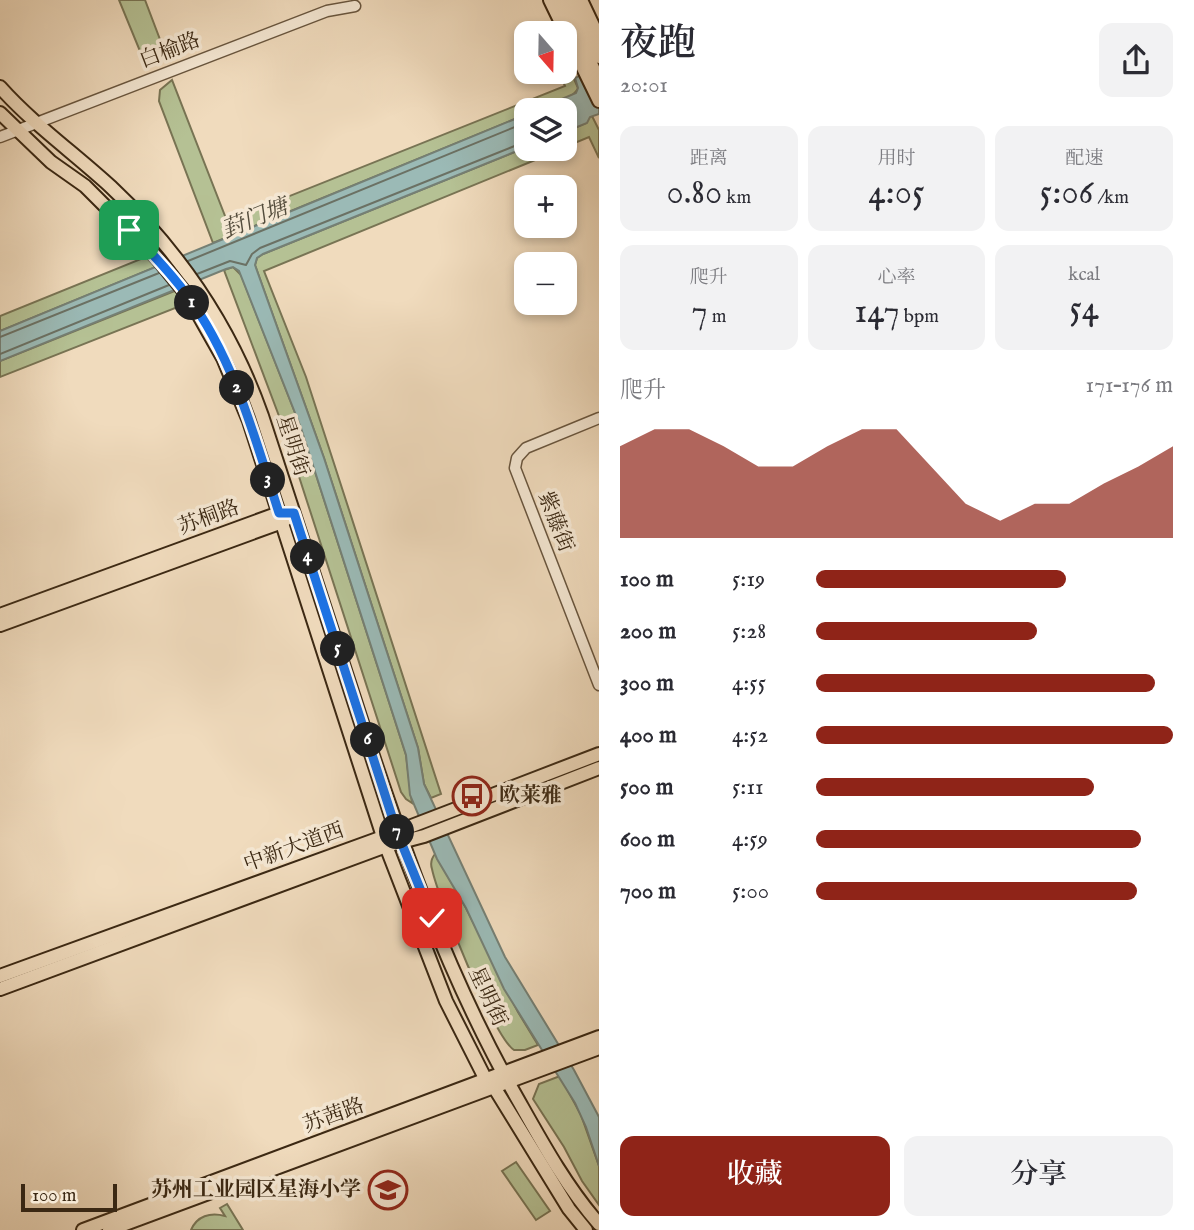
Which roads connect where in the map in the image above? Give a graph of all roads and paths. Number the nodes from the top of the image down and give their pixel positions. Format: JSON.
{"nodes":[{"id":1,"x":550,"y":0,"type":"edge"},
{"id":2,"x":560,"y":0,"type":"edge"},
{"id":3,"x":573,"y":0,"type":"edge"},
{"id":4,"x":581,"y":0,"type":"edge"},
{"id":5,"x":355,"y":6,"type":"dead end"},
{"id":6,"x":599,"y":38,"type":"edge"},
{"id":7,"x":599,"y":56,"type":"edge"},
{"id":8,"x":599,"y":83,"type":"edge"},
{"id":9,"x":0,"y":87,"type":"edge"},
{"id":10,"x":599,"y":101,"type":"edge"},
{"id":11,"x":0,"y":113,"type":"edge"},
{"id":12,"x":36,"y":123,"type":"junction"},
{"id":13,"x":17,"y":131,"type":"junction"},
{"id":14,"x":0,"y":137,"type":"edge"},
{"id":15,"x":599,"y":418,"type":"edge"},
{"id":16,"x":294,"y":513,"type":"junction"},
{"id":17,"x":280,"y":518,"type":"junction"},
{"id":18,"x":0,"y":615,"type":"edge"},
{"id":19,"x":0,"y":625,"type":"edge"},
{"id":20,"x":599,"y":685,"type":"edge"},
{"id":21,"x":599,"y":754,"type":"edge"},
{"id":22,"x":599,"y":768,"type":"edge"},
{"id":23,"x":450,"y":819,"type":"junction"},
{"id":24,"x":399,"y":837,"type":"junction"},
{"id":25,"x":384,"y":842,"type":"junction"},
{"id":26,"x":0,"y":976,"type":"edge"},
{"id":27,"x":0,"y":989,"type":"edge"},
{"id":28,"x":599,"y":1037,"type":"edge"},
{"id":29,"x":599,"y":1048,"type":"edge"},
{"id":30,"x":572,"y":1052,"type":"junction"},
{"id":31,"x":505,"y":1078,"type":"junction"},
{"id":32,"x":490,"y":1084,"type":"junction"},
{"id":33,"x":599,"y":1224,"type":"edge"},
{"id":34,"x":84,"y":1230,"type":"edge"},
{"id":35,"x":109,"y":1230,"type":"edge"},
{"id":36,"x":586,"y":1230,"type":"edge"}],
"edges":[{"from":1,"to":10,"type":"main road"},
{"from":2,"to":8,"type":"highway"},
{"from":3,"to":7,"type":"highway"},
{"from":4,"to":6,"type":"main road"},
{"from":5,"to":12,"type":"street","name":"白榆路"},
{"from":9,"to":12,"type":"main road","name":"星明街"},
{"from":11,"to":13,"type":"main road","name":"星明街"},
{"from":12,"to":13,"type":"street","name":"白榆路"},
{"from":12,"to":16,"type":"main road","name":"星明街"},
{"from":13,"to":14,"type":"street","name":"白榆路"},
{"from":13,"to":17,"type":"main road","name":"星明街","bridge":true},
{"from":15,"to":20,"type":"street","name":"紫藤街"},
{"from":16,"to":17,"type":"main road","name":"苏桐路"},
{"from":16,"to":24,"type":"main road","name":"星明街"},
{"from":17,"to":18,"type":"main road","name":"苏桐路"},
{"from":17,"to":19,"type":"main road","name":"苏桐路"},
{"from":17,"to":25,"type":"main road","name":"星明街"},
{"from":21,"to":23,"type":"main road","name":"中新大道西"},
{"from":22,"to":23,"type":"main road","name":"中新大道西"},
{"from":23,"to":24,"type":"main road","name":"中新大道西"},
{"from":24,"to":25,"type":"main road","name":"中新大道西"},
{"from":24,"to":31,"type":"main road","name":"星明街"},
{"from":25,"to":26,"type":"main road","name":"中新大道西"},
{"from":25,"to":27,"type":"main road","name":"中新大道西"},
{"from":25,"to":32,"type":"main road","name":"星明街"},
{"from":28,"to":30,"type":"main road","name":"苏茜路"},
{"from":29,"to":30,"type":"main road","name":"苏茜路"},
{"from":30,"to":31,"type":"main road","name":"苏茜路"},
{"from":31,"to":32,"type":"main road","name":"苏茜路"},
{"from":31,"to":33,"type":"main road","name":"星明街"},
{"from":32,"to":34,"type":"main road","name":"苏茜路"},
{"from":32,"to":35,"type":"main road","name":"苏茜路"},
{"from":32,"to":36,"type":"main road","name":"星明街"}]}
